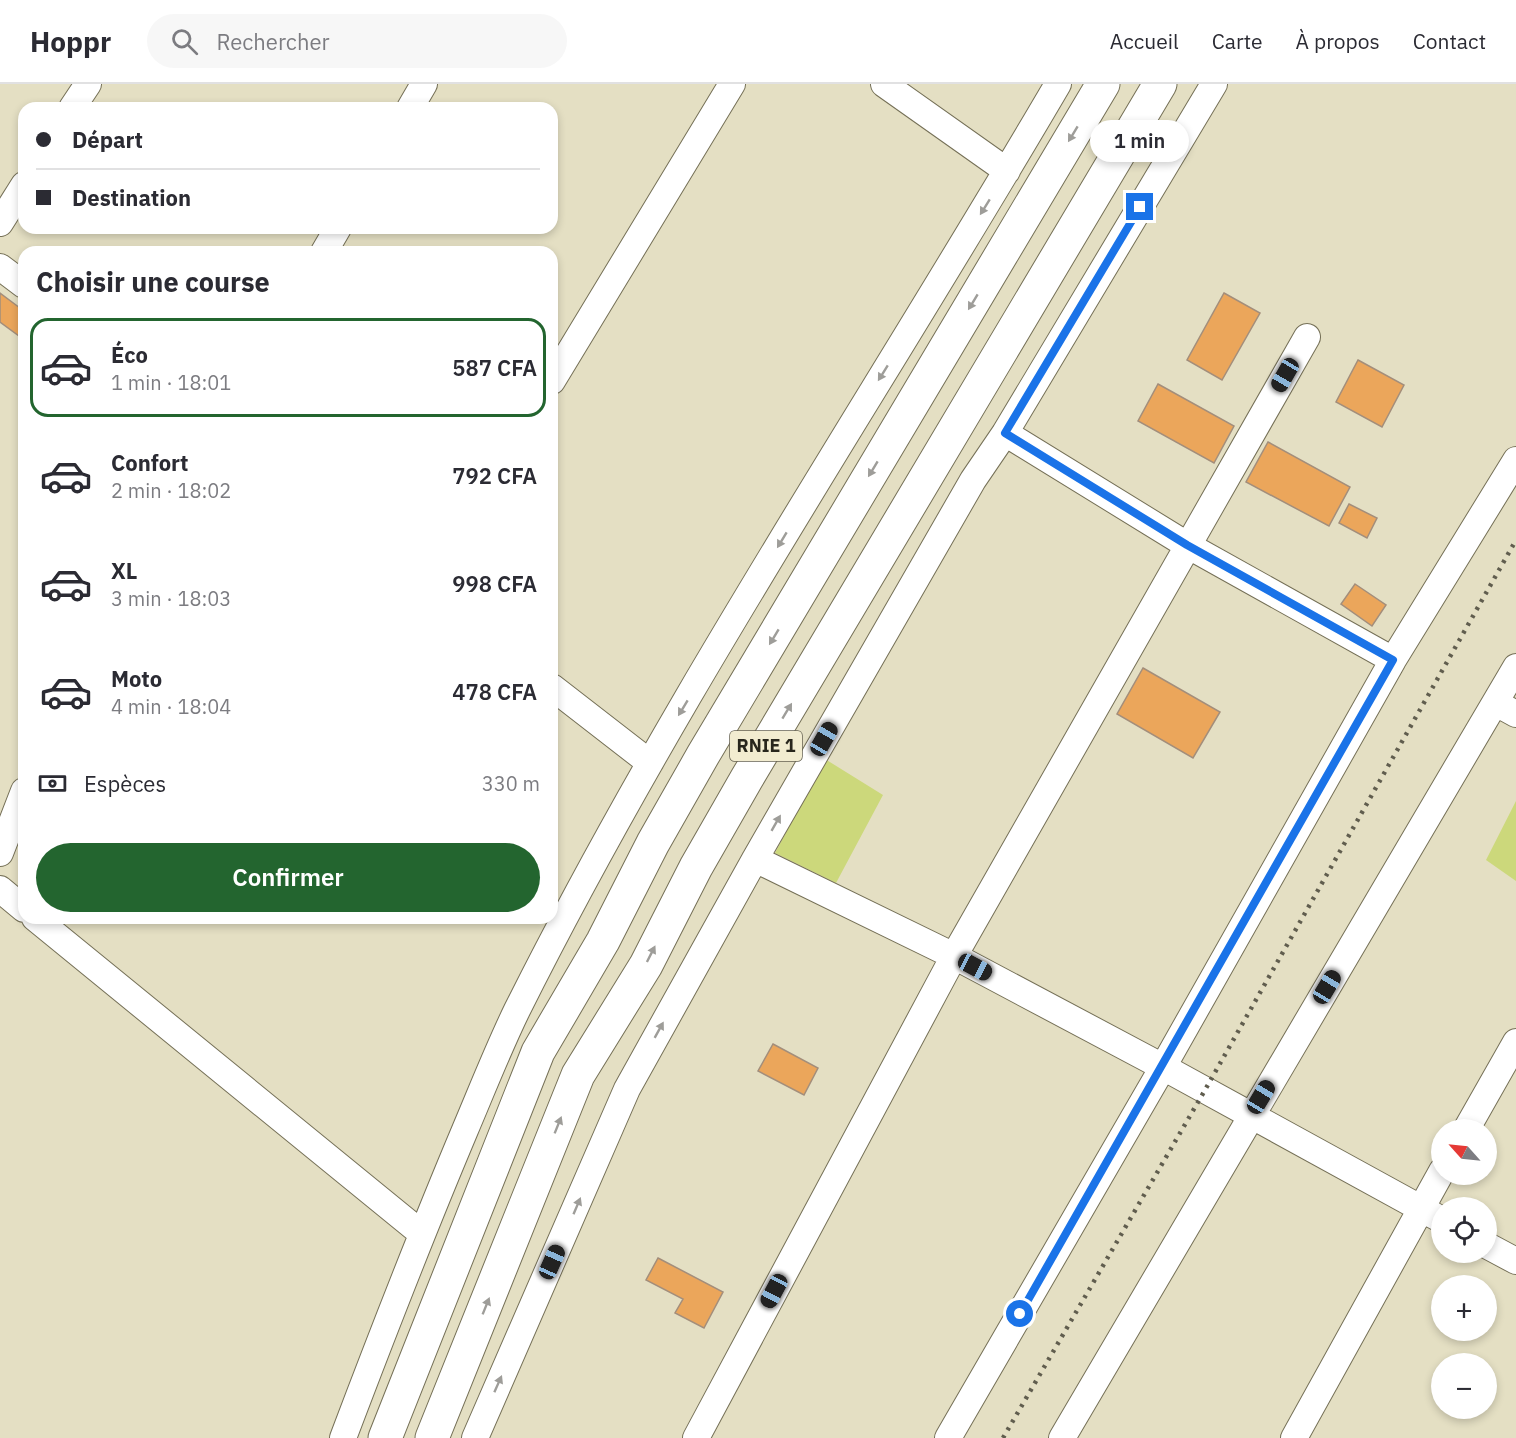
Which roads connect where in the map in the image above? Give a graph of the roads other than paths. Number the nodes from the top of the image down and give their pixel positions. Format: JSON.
{"nodes":[{"id":1,"x":88,"y":84,"type":"edge"},
{"id":2,"x":424,"y":84,"type":"edge"},
{"id":3,"x":732,"y":84,"type":"edge"},
{"id":4,"x":884,"y":84,"type":"edge"},
{"id":5,"x":1058,"y":84,"type":"edge"},
{"id":6,"x":1103,"y":84,"type":"edge"},
{"id":7,"x":1160,"y":84,"type":"edge"},
{"id":8,"x":1214,"y":84,"type":"edge"},
{"id":9,"x":76,"y":102,"type":"edge"},
{"id":10,"x":414,"y":102,"type":"edge"},
{"id":11,"x":1007,"y":171,"type":"junction"},
{"id":12,"x":18,"y":194,"type":"edge"},
{"id":13,"x":0,"y":223,"type":"edge"},
{"id":14,"x":0,"y":267,"type":"edge"},
{"id":15,"x":18,"y":280,"type":"edge"},
{"id":16,"x":1307,"y":337,"type":"dead end"},
{"id":17,"x":558,"y":371,"type":"edge"},
{"id":18,"x":1005,"y":433,"type":"junction"},
{"id":19,"x":1516,"y":460,"type":"edge"},
{"id":20,"x":1187,"y":545,"type":"junction"},
{"id":21,"x":1393,"y":660,"type":"junction"},
{"id":22,"x":1516,"y":667,"type":"edge"},
{"id":23,"x":558,"y":692,"type":"edge"},
{"id":24,"x":1506,"y":709,"type":"edge"},
{"id":25,"x":650,"y":763,"type":"junction"},
{"id":26,"x":18,"y":807,"type":"edge"},
{"id":27,"x":0,"y":854,"type":"edge"},
{"id":28,"x":755,"y":859,"type":"junction"},
{"id":29,"x":0,"y":889,"type":"edge"},
{"id":30,"x":18,"y":904,"type":"edge"},
{"id":31,"x":42,"y":924,"type":"edge"},
{"id":32,"x":954,"y":956,"type":"junction"},
{"id":33,"x":1516,"y":1042,"type":"edge"},
{"id":34,"x":1163,"y":1067,"type":"junction"},
{"id":35,"x":1250,"y":1115,"type":"junction"},
{"id":36,"x":1472,"y":1119,"type":"edge"},
{"id":37,"x":1431,"y":1214,"type":"edge"},
{"id":38,"x":421,"y":1233,"type":"junction"},
{"id":39,"x":1497,"y":1251,"type":"edge"},
{"id":40,"x":1516,"y":1261,"type":"edge"},
{"id":41,"x":481,"y":1435,"type":"edge"},
{"id":42,"x":343,"y":1438,"type":"edge"},
{"id":43,"x":385,"y":1438,"type":"edge"},
{"id":44,"x":432,"y":1438,"type":"edge"},
{"id":45,"x":696,"y":1438,"type":"edge"},
{"id":46,"x":948,"y":1438,"type":"edge"},
{"id":47,"x":1062,"y":1438,"type":"edge"},
{"id":48,"x":1294,"y":1438,"type":"edge"}],
"edges":[{"from":1,"to":9,"type":"street"},
{"from":2,"to":10,"type":"street"},
{"from":3,"to":17,"type":"street"},
{"from":4,"to":11,"type":"street"},
{"from":5,"to":11,"type":"street"},
{"from":6,"to":43,"type":"highway","number":"RNIE 1","one_way":true},
{"from":44,"to":7,"type":"highway","number":"RNIE 1","one_way":true},
{"from":8,"to":18,"type":"street"},
{"from":11,"to":25,"type":"street","one_way":true},
{"from":12,"to":13,"type":"street"},
{"from":14,"to":15,"type":"street"},
{"from":16,"to":20,"type":"street"},
{"from":18,"to":20,"type":"street"},
{"from":28,"to":18,"type":"street","one_way":true},
{"from":19,"to":21,"type":"street"},
{"from":20,"to":21,"type":"street"},
{"from":20,"to":32,"type":"street"},
{"from":21,"to":34,"type":"street"},
{"from":22,"to":24,"type":"street"},
{"from":23,"to":25,"type":"street"},
{"from":24,"to":35,"type":"street"},
{"from":25,"to":38,"type":"street"},
{"from":26,"to":27,"type":"street"},
{"from":28,"to":32,"type":"street"},
{"from":41,"to":28,"type":"street","one_way":true},
{"from":29,"to":30,"type":"street"},
{"from":31,"to":38,"type":"street"},
{"from":32,"to":34,"type":"street"},
{"from":32,"to":45,"type":"street"},
{"from":33,"to":36,"type":"street"},
{"from":34,"to":35,"type":"street"},
{"from":34,"to":46,"type":"street"},
{"from":35,"to":37,"type":"street"},
{"from":35,"to":47,"type":"street"},
{"from":37,"to":48,"type":"street"},
{"from":38,"to":42,"type":"street"},
{"from":39,"to":40,"type":"street"}]}
